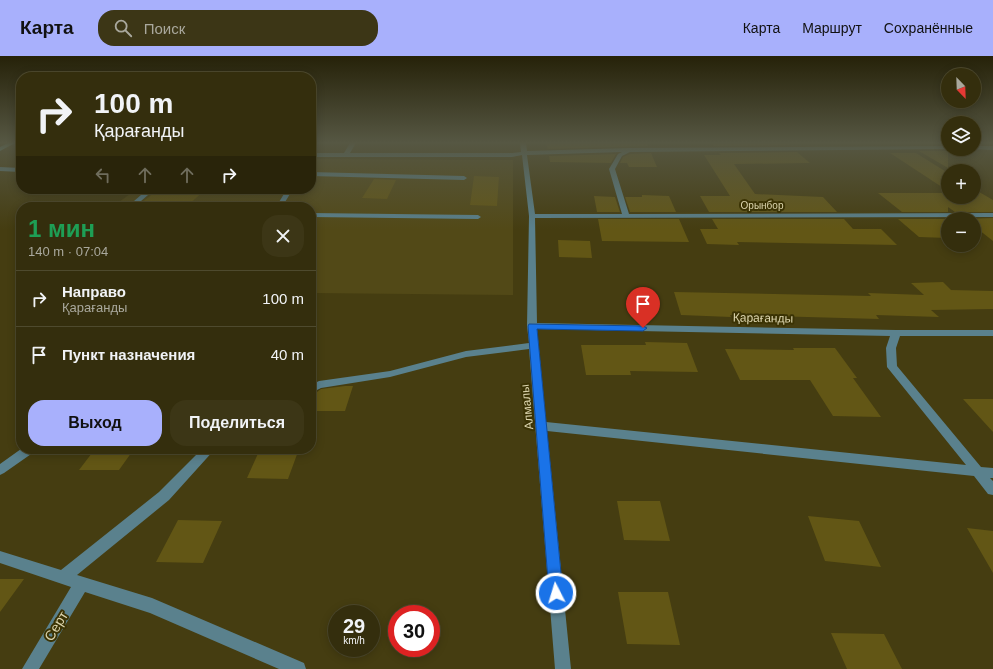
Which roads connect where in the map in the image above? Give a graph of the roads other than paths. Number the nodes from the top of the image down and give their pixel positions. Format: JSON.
{"nodes":[{"id":1,"x":526,"y":172,"type":"edge"},
{"id":2,"x":613,"y":172,"type":"edge"},
{"id":3,"x":316,"y":174,"type":"edge"},
{"id":4,"x":464,"y":178,"type":"dead end"},
{"id":5,"x":146,"y":194,"type":"edge"},
{"id":6,"x":136,"y":202,"type":"edge"},
{"id":7,"x":626,"y":215,"type":"junction"},
{"id":8,"x":316,"y":216,"type":"edge"},
{"id":9,"x":532,"y":216,"type":"junction"},
{"id":10,"x":993,"y":216,"type":"edge"},
{"id":11,"x":478,"y":217,"type":"dead end"},
{"id":12,"x":532,"y":326,"type":"junction"},
{"id":13,"x":896,"y":333,"type":"junction"},
{"id":14,"x":993,"y":333,"type":"edge"},
{"id":15,"x":534,"y":345,"type":"junction"},
{"id":16,"x":316,"y":386,"type":"edge"},
{"id":17,"x":542,"y":426,"type":"junction"},
{"id":18,"x":23,"y":454,"type":"edge"},
{"id":19,"x":204,"y":454,"type":"edge"},
{"id":20,"x":0,"y":470,"type":"edge"},
{"id":21,"x":978,"y":472,"type":"junction"},
{"id":22,"x":993,"y":473,"type":"edge"},
{"id":23,"x":993,"y":490,"type":"edge"},
{"id":24,"x":0,"y":557,"type":"edge"},
{"id":25,"x":63,"y":578,"type":"junction"},
{"id":26,"x":82,"y":583,"type":"junction"},
{"id":27,"x":30,"y":669,"type":"edge"},
{"id":28,"x":298,"y":669,"type":"edge"},
{"id":29,"x":563,"y":669,"type":"edge"}],
"edges":[{"from":1,"to":9,"type":"street","name":"Алмалы"},
{"from":2,"to":7,"type":"street"},
{"from":3,"to":4,"type":"street"},
{"from":5,"to":6,"type":"street"},
{"from":7,"to":9,"type":"street","name":"Орынбор"},
{"from":7,"to":10,"type":"street","name":"Орынбор"},
{"from":8,"to":11,"type":"street"},
{"from":9,"to":12,"type":"street","name":"Алмалы"},
{"from":12,"to":13,"type":"street","name":"Қарағанды"},
{"from":12,"to":15,"type":"street","name":"Алмалы"},
{"from":13,"to":14,"type":"street","name":"Қарағанды"},
{"from":13,"to":21,"type":"street"},
{"from":15,"to":16,"type":"street"},
{"from":15,"to":17,"type":"street","name":"Алмалы"},
{"from":17,"to":21,"type":"street"},
{"from":17,"to":29,"type":"street","name":"Алмалы"},
{"from":18,"to":20,"type":"street"},
{"from":19,"to":25,"type":"street"},
{"from":21,"to":22,"type":"street"},
{"from":21,"to":23,"type":"street"},
{"from":24,"to":25,"type":"street"},
{"from":25,"to":26,"type":"street"},
{"from":26,"to":27,"type":"street","name":"Серт"},
{"from":26,"to":28,"type":"street"}]}
